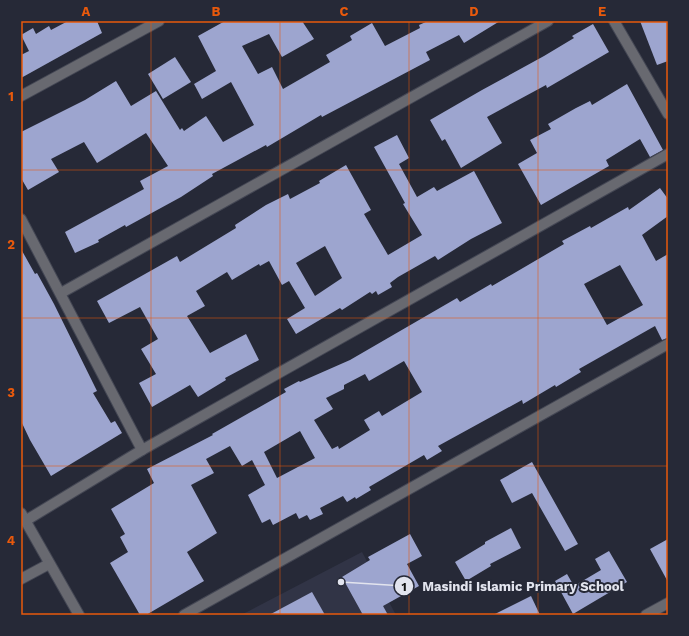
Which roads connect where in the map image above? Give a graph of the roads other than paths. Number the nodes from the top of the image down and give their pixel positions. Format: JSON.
{"nodes":[{"id":1,"x":159,"y":21,"type":"edge"},
{"id":2,"x":548,"y":21,"type":"edge"},
{"id":3,"x":614,"y":21,"type":"edge"},
{"id":4,"x":21,"y":96,"type":"edge"},
{"id":5,"x":668,"y":114,"type":"edge"},
{"id":6,"x":668,"y":154,"type":"edge"},
{"id":7,"x":21,"y":219,"type":"edge"},
{"id":8,"x":61,"y":293,"type":"junction"},
{"id":9,"x":668,"y":344,"type":"edge"},
{"id":10,"x":142,"y":450,"type":"junction"},
{"id":11,"x":23,"y":517,"type":"edge"},
{"id":12,"x":49,"y":564,"type":"junction"},
{"id":13,"x":21,"y":579,"type":"edge"},
{"id":14,"x":668,"y":603,"type":"edge"},
{"id":15,"x":79,"y":615,"type":"edge"},
{"id":16,"x":184,"y":615,"type":"edge"},
{"id":17,"x":646,"y":615,"type":"edge"}],
"edges":[{"from":1,"to":4,"type":"street"},
{"from":2,"to":8,"type":"street"},
{"from":3,"to":5,"type":"street"},
{"from":6,"to":10,"type":"street"},
{"from":7,"to":8,"type":"street"},
{"from":8,"to":10,"type":"street"},
{"from":9,"to":16,"type":"street"},
{"from":10,"to":11,"type":"street"},
{"from":11,"to":12,"type":"street"},
{"from":12,"to":13,"type":"street"},
{"from":12,"to":15,"type":"street"},
{"from":14,"to":17,"type":"street"}]}
